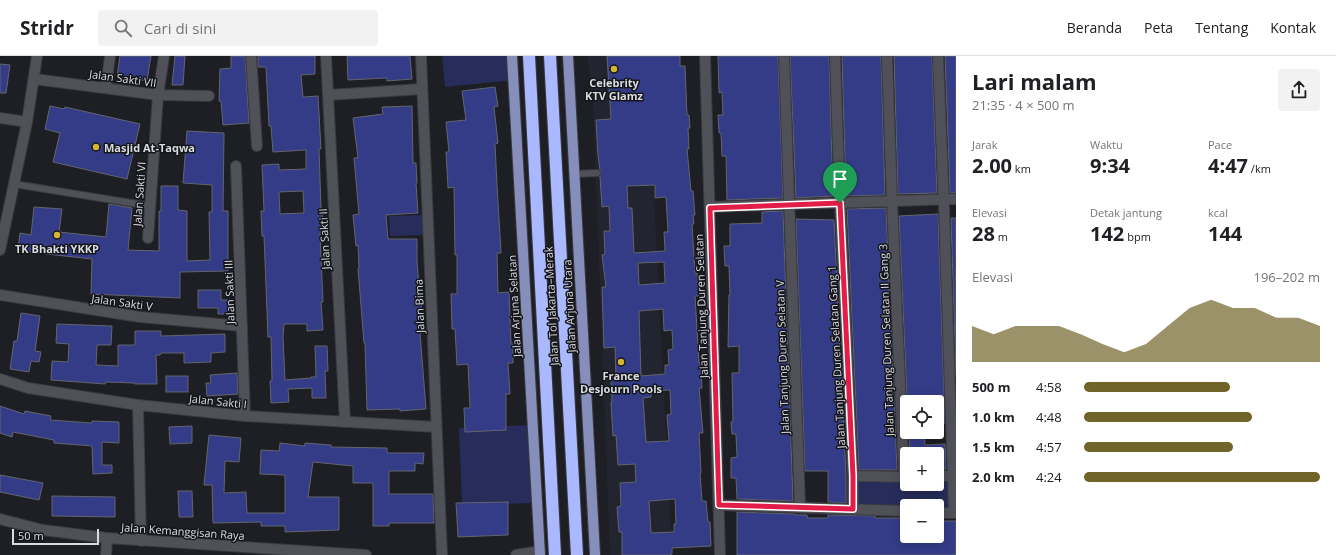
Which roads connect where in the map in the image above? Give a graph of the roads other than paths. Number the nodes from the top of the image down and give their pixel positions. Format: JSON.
{"nodes":[{"id":1,"x":37,"y":56,"type":"edge"},
{"id":2,"x":110,"y":56,"type":"edge"},
{"id":3,"x":164,"y":56,"type":"edge"},
{"id":4,"x":251,"y":56,"type":"edge"},
{"id":5,"x":326,"y":56,"type":"edge"},
{"id":6,"x":421,"y":56,"type":"edge"},
{"id":7,"x":512,"y":56,"type":"edge"},
{"id":8,"x":528,"y":56,"type":"edge"},
{"id":9,"x":550,"y":56,"type":"edge"},
{"id":10,"x":568,"y":56,"type":"edge"},
{"id":11,"x":705,"y":56,"type":"edge"},
{"id":12,"x":784,"y":56,"type":"edge"},
{"id":13,"x":835,"y":56,"type":"edge"},
{"id":14,"x":887,"y":56,"type":"edge"},
{"id":15,"x":938,"y":56,"type":"edge"},
{"id":16,"x":34,"y":79,"type":"junction"},
{"id":17,"x":106,"y":87,"type":"junction"},
{"id":18,"x":422,"y":89,"type":"junction"},
{"id":19,"x":158,"y":95,"type":"junction"},
{"id":20,"x":329,"y":95,"type":"junction"},
{"id":21,"x":209,"y":96,"type":"dead end"},
{"id":22,"x":0,"y":118,"type":"edge"},
{"id":23,"x":27,"y":122,"type":"junction"},
{"id":24,"x":257,"y":146,"type":"dead end"},
{"id":25,"x":236,"y":166,"type":"dead end"},
{"id":26,"x":597,"y":173,"type":"dead end"},
{"id":27,"x":574,"y":174,"type":"junction"},
{"id":28,"x":14,"y":184,"type":"junction"},
{"id":29,"x":956,"y":199,"type":"edge"},
{"id":30,"x":944,"y":200,"type":"junction"},
{"id":31,"x":892,"y":202,"type":"junction"},
{"id":32,"x":840,"y":203,"type":"junction"},
{"id":33,"x":789,"y":205,"type":"junction"},
{"id":34,"x":150,"y":206,"type":"junction"},
{"id":35,"x":710,"y":208,"type":"junction"},
{"id":36,"x":148,"y":238,"type":"dead end"},
{"id":37,"x":0,"y":250,"type":"edge"},
{"id":38,"x":0,"y":295,"type":"edge"},
{"id":39,"x":242,"y":326,"type":"junction"},
{"id":40,"x":0,"y":379,"type":"edge"},
{"id":41,"x":138,"y":405,"type":"junction"},
{"id":42,"x":245,"y":416,"type":"junction"},
{"id":43,"x":345,"y":422,"type":"junction"},
{"id":44,"x":436,"y":427,"type":"junction"},
{"id":45,"x":904,"y":447,"type":"edge"},
{"id":46,"x":853,"y":476,"type":"junction"},
{"id":47,"x":944,"y":476,"type":"edge"},
{"id":48,"x":954,"y":476,"type":"junction"},
{"id":49,"x":900,"y":477,"type":"edge"},
{"id":50,"x":719,"y":505,"type":"junction"},
{"id":51,"x":800,"y":508,"type":"junction"},
{"id":52,"x":853,"y":509,"type":"junction"},
{"id":53,"x":900,"y":512,"type":"edge"},
{"id":54,"x":944,"y":513,"type":"edge"},
{"id":55,"x":955,"y":513,"type":"edge"},
{"id":56,"x":0,"y":519,"type":"edge"},
{"id":57,"x":107,"y":538,"type":"junction"},
{"id":58,"x":141,"y":541,"type":"junction"},
{"id":59,"x":252,"y":551,"type":"edge"},
{"id":60,"x":540,"y":553,"type":"edge"},
{"id":61,"x":106,"y":555,"type":"edge"},
{"id":62,"x":366,"y":555,"type":"edge"},
{"id":63,"x":442,"y":555,"type":"edge"},
{"id":64,"x":516,"y":555,"type":"edge"},
{"id":65,"x":555,"y":555,"type":"edge"},
{"id":66,"x":577,"y":555,"type":"edge"},
{"id":67,"x":595,"y":555,"type":"edge"},
{"id":68,"x":720,"y":555,"type":"edge"}],
"edges":[{"from":1,"to":16,"type":"street"},
{"from":2,"to":17,"type":"street"},
{"from":3,"to":19,"type":"street","name":"Jalan Sakti VI"},
{"from":4,"to":24,"type":"street"},
{"from":5,"to":20,"type":"street","name":"Jalan Sakti II"},
{"from":6,"to":18,"type":"street","name":"Jalan Bima"},
{"from":7,"to":60,"type":"main road","name":"Jalan Arjuna Selatan"},
{"from":8,"to":65,"type":"highway","name":"Jalan Tol Jakarta–Merak"},
{"from":9,"to":66,"type":"highway","name":"Jalan Tol Jakarta–Merak"},
{"from":10,"to":27,"type":"main road","name":"Jalan Arjuna Utara"},
{"from":11,"to":35,"type":"street","name":"Jalan Tanjung Duren Selatan"},
{"from":12,"to":33,"type":"street","name":"Jalan Tanjung Duren Selatan V"},
{"from":13,"to":32,"type":"street","name":"Jalan Tanjung Duren Selatan Gang 1"},
{"from":14,"to":31,"type":"street","name":"Jalan Tanjung Duren Selatan II Gang 3"},
{"from":15,"to":30,"type":"street"},
{"from":16,"to":17,"type":"street","name":"Jalan Sakti VII"},
{"from":16,"to":23,"type":"street"},
{"from":17,"to":19,"type":"street","name":"Jalan Sakti VII"},
{"from":18,"to":20,"type":"street"},
{"from":18,"to":44,"type":"street","name":"Jalan Bima"},
{"from":19,"to":21,"type":"street","name":"Jalan Sakti VII"},
{"from":19,"to":34,"type":"street","name":"Jalan Sakti VI"},
{"from":20,"to":43,"type":"street","name":"Jalan Sakti II"},
{"from":22,"to":23,"type":"street"},
{"from":23,"to":28,"type":"street"},
{"from":25,"to":39,"type":"street","name":"Jalan Sakti III"},
{"from":26,"to":27,"type":"lane"},
{"from":27,"to":67,"type":"main road","name":"Jalan Arjuna Utara"},
{"from":28,"to":34,"type":"lane"},
{"from":28,"to":37,"type":"street"},
{"from":29,"to":30,"type":"street"},
{"from":30,"to":31,"type":"street"},
{"from":30,"to":48,"type":"street"},
{"from":31,"to":32,"type":"street"},
{"from":31,"to":45,"type":"street","name":"Jalan Tanjung Duren Selatan II Gang 3"},
{"from":32,"to":33,"type":"street"},
{"from":32,"to":46,"type":"street","name":"Jalan Tanjung Duren Selatan Gang 1"},
{"from":33,"to":35,"type":"street"},
{"from":33,"to":51,"type":"street","name":"Jalan Tanjung Duren Selatan V"},
{"from":34,"to":36,"type":"street","name":"Jalan Sakti VI"},
{"from":35,"to":50,"type":"street","name":"Jalan Tanjung Duren Selatan"},
{"from":38,"to":39,"type":"street","name":"Jalan Sakti V"},
{"from":39,"to":42,"type":"street","name":"Jalan Sakti III"},
{"from":40,"to":41,"type":"street","name":"Jalan Sakti I"},
{"from":41,"to":42,"type":"street","name":"Jalan Sakti I"},
{"from":41,"to":58,"type":"street"},
{"from":42,"to":43,"type":"street","name":"Jalan Sakti I"},
{"from":43,"to":44,"type":"street","name":"Jalan Sakti I"},
{"from":44,"to":63,"type":"street","name":"Jalan Bima"},
{"from":46,"to":49,"type":"street"},
{"from":46,"to":52,"type":"street","name":"Jalan Tanjung Duren Selatan Gang 1"},
{"from":47,"to":48,"type":"street"},
{"from":48,"to":55,"type":"street"},
{"from":50,"to":51,"type":"street"},
{"from":50,"to":68,"type":"street","name":"Jalan Tanjung Duren Selatan"},
{"from":51,"to":52,"type":"street"},
{"from":52,"to":53,"type":"street"},
{"from":54,"to":55,"type":"street"},
{"from":56,"to":57,"type":"street","name":"Jalan Kemanggisan Raya"},
{"from":57,"to":58,"type":"street","name":"Jalan Kemanggisan Raya"},
{"from":57,"to":61,"type":"street"},
{"from":58,"to":59,"type":"street","name":"Jalan Kemanggisan Raya"},
{"from":59,"to":62,"type":"street","name":"Jalan Kemanggisan Raya"},
{"from":60,"to":64,"type":"street"}]}
